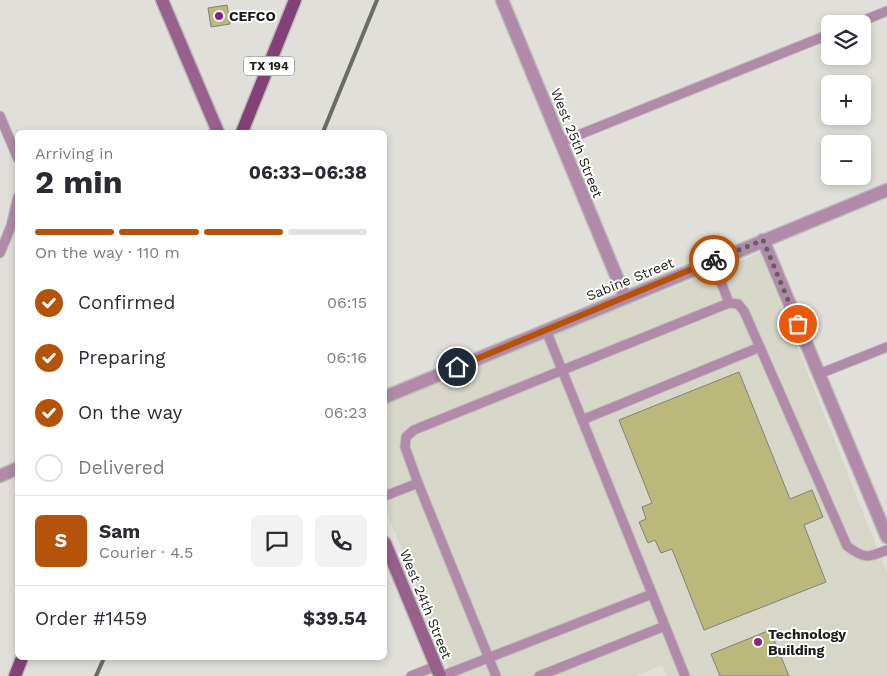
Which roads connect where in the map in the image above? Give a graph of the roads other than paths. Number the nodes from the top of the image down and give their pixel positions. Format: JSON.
{"nodes":[{"id":1,"x":162,"y":0,"type":"edge"},
{"id":2,"x":295,"y":0,"type":"edge"},
{"id":3,"x":507,"y":2,"type":"edge"},
{"id":4,"x":887,"y":11,"type":"edge"},
{"id":5,"x":871,"y":18,"type":"edge"},
{"id":6,"x":821,"y":38,"type":"edge"},
{"id":7,"x":0,"y":116,"type":"edge"},
{"id":8,"x":217,"y":130,"type":"edge"},
{"id":9,"x":243,"y":130,"type":"edge"},
{"id":10,"x":561,"y":142,"type":"junction"},
{"id":11,"x":15,"y":152,"type":"edge"},
{"id":12,"x":887,"y":190,"type":"edge"},
{"id":13,"x":15,"y":209,"type":"edge"},
{"id":14,"x":763,"y":240,"type":"junction"},
{"id":15,"x":0,"y":253,"type":"edge"},
{"id":16,"x":713,"y":261,"type":"junction"},
{"id":17,"x":625,"y":297,"type":"junction"},
{"id":18,"x":729,"y":303,"type":"junction"},
{"id":19,"x":546,"y":330,"type":"junction"},
{"id":20,"x":760,"y":346,"type":"junction"},
{"id":21,"x":887,"y":347,"type":"edge"},
{"id":22,"x":562,"y":371,"type":"junction"},
{"id":23,"x":819,"y":374,"type":"junction"},
{"id":24,"x":387,"y":395,"type":"edge"},
{"id":25,"x":582,"y":420,"type":"junction"},
{"id":26,"x":15,"y":469,"type":"edge"},
{"id":27,"x":0,"y":476,"type":"edge"},
{"id":28,"x":418,"y":483,"type":"junction"},
{"id":29,"x":387,"y":495,"type":"edge"},
{"id":30,"x":883,"y":516,"type":"edge"},
{"id":31,"x":887,"y":537,"type":"edge"},
{"id":32,"x":387,"y":548,"type":"edge"},
{"id":33,"x":887,"y":550,"type":"edge"},
{"id":34,"x":652,"y":594,"type":"junction"},
{"id":35,"x":665,"y":626,"type":"junction"},
{"id":36,"x":488,"y":658,"type":"junction"},
{"id":37,"x":21,"y":660,"type":"edge"},
{"id":38,"x":439,"y":673,"type":"edge"},
{"id":39,"x":14,"y":676,"type":"edge"},
{"id":40,"x":411,"y":676,"type":"edge"},
{"id":41,"x":496,"y":676,"type":"edge"},
{"id":42,"x":538,"y":676,"type":"edge"},
{"id":43,"x":685,"y":676,"type":"edge"}],
"edges":[{"from":1,"to":8,"type":"main road"},
{"from":2,"to":9,"type":"main road","number":"TX 194"},
{"from":3,"to":10,"type":"street","name":"West 25th Street"},
{"from":4,"to":5,"type":"lane"},
{"from":6,"to":10,"type":"lane"},
{"from":7,"to":11,"type":"lane"},
{"from":10,"to":17,"type":"street","name":"West 25th Street"},
{"from":12,"to":14,"type":"street","name":"Sabine Street"},
{"from":13,"to":15,"type":"lane"},
{"from":14,"to":16,"type":"street","name":"Sabine Street"},
{"from":14,"to":23,"type":"street"},
{"from":16,"to":17,"type":"street","name":"Sabine Street"},
{"from":16,"to":18,"type":"lane"},
{"from":17,"to":19,"type":"street","name":"Sabine Street"},
{"from":18,"to":20,"type":"lane"},
{"from":18,"to":22,"type":"lane"},
{"from":19,"to":22,"type":"lane"},
{"from":19,"to":24,"type":"street","name":"Sabine Street"},
{"from":20,"to":25,"type":"lane"},
{"from":20,"to":33,"type":"lane"},
{"from":21,"to":23,"type":"lane"},
{"from":22,"to":25,"type":"lane"},
{"from":22,"to":28,"type":"lane"},
{"from":23,"to":30,"type":"street"},
{"from":25,"to":34,"type":"lane"},
{"from":26,"to":27,"type":"street"},
{"from":28,"to":29,"type":"lane"},
{"from":28,"to":36,"type":"lane"},
{"from":30,"to":31,"type":"street"},
{"from":32,"to":38,"type":"main road","name":"West 24th Street"},
{"from":34,"to":35,"type":"lane"},
{"from":34,"to":36,"type":"lane"},
{"from":35,"to":42,"type":"lane"},
{"from":35,"to":43,"type":"lane"},
{"from":36,"to":38,"type":"lane"},
{"from":36,"to":41,"type":"lane"},
{"from":37,"to":39,"type":"main road"},
{"from":38,"to":40,"type":"lane"}]}
